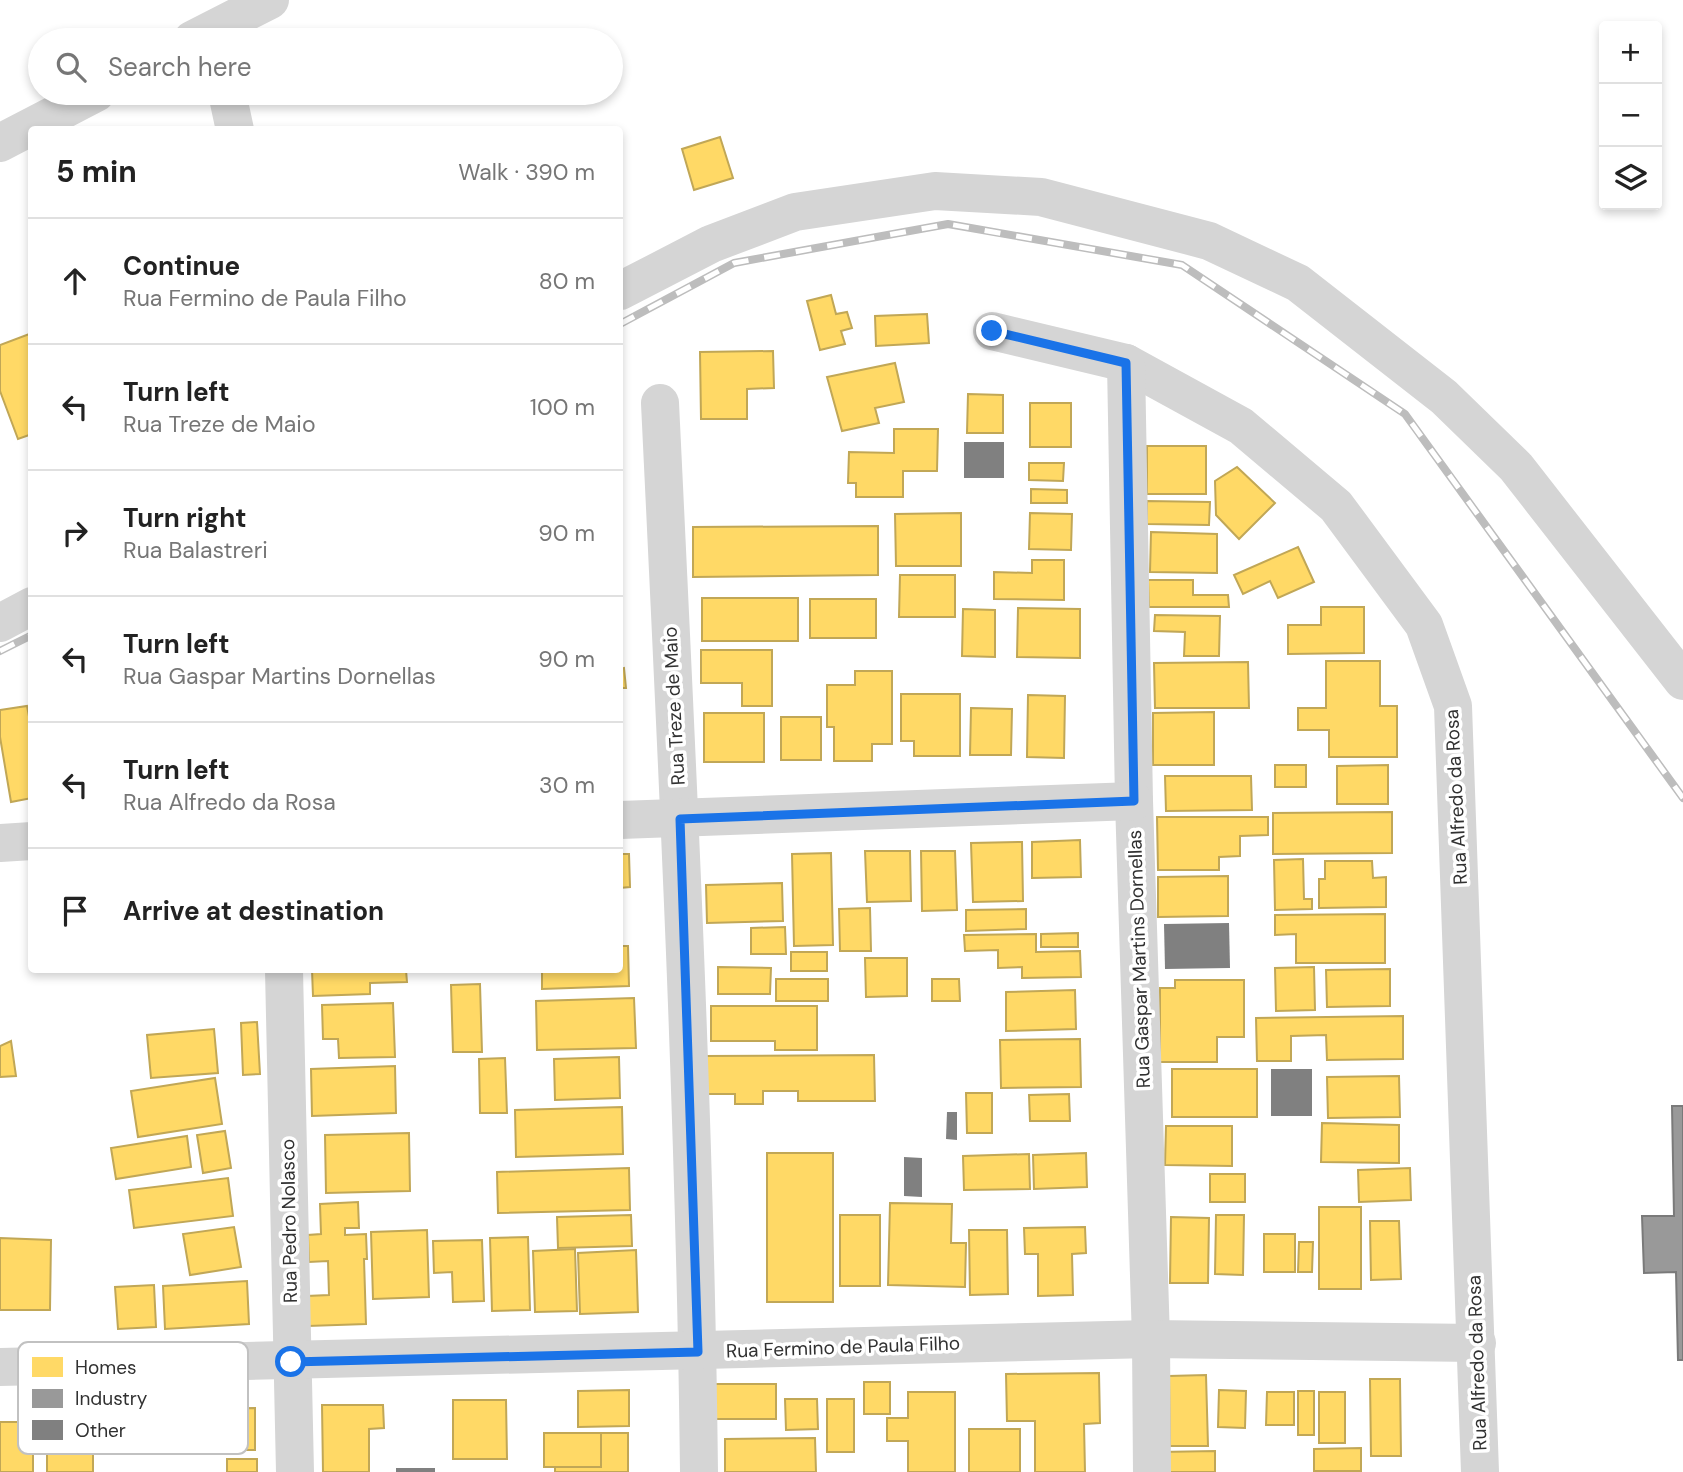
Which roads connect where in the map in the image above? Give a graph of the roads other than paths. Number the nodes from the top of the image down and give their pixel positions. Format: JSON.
{"nodes":[{"id":1,"x":270,"y":0,"type":"edge"},
{"id":2,"x":208,"y":27,"type":"edge"},
{"id":3,"x":73,"y":105,"type":"edge"},
{"id":4,"x":230,"y":105,"type":"edge"},
{"id":5,"x":33,"y":126,"type":"edge"},
{"id":6,"x":234,"y":126,"type":"edge"},
{"id":7,"x":28,"y":128,"type":"edge"},
{"id":8,"x":0,"y":143,"type":"edge"},
{"id":9,"x":623,"y":289,"type":"edge"},
{"id":10,"x":992,"y":331,"type":"dead end"},
{"id":11,"x":1126,"y":363,"type":"junction"},
{"id":12,"x":660,"y":403,"type":"dead end"},
{"id":13,"x":28,"y":608,"type":"edge"},
{"id":14,"x":0,"y":623,"type":"edge"},
{"id":15,"x":1683,"y":681,"type":"edge"},
{"id":16,"x":1134,"y":801,"type":"junction"},
{"id":17,"x":680,"y":819,"type":"junction"},
{"id":18,"x":623,"y":820,"type":"edge"},
{"id":19,"x":28,"y":841,"type":"edge"},
{"id":20,"x":0,"y":843,"type":"edge"},
{"id":21,"x":284,"y":973,"type":"edge"},
{"id":22,"x":1151,"y":1339,"type":"junction"},
{"id":23,"x":1477,"y":1343,"type":"junction"},
{"id":24,"x":698,"y":1352,"type":"junction"},
{"id":25,"x":291,"y":1362,"type":"junction"},
{"id":26,"x":248,"y":1363,"type":"edge"},
{"id":27,"x":0,"y":1367,"type":"edge"},
{"id":28,"x":18,"y":1367,"type":"edge"},
{"id":29,"x":295,"y":1472,"type":"edge"},
{"id":30,"x":699,"y":1472,"type":"edge"},
{"id":31,"x":1152,"y":1472,"type":"edge"},
{"id":32,"x":1480,"y":1472,"type":"edge"}],
"edges":[{"from":1,"to":2,"type":"street"},
{"from":3,"to":5,"type":"street"},
{"from":4,"to":6,"type":"street"},
{"from":7,"to":8,"type":"street"},
{"from":9,"to":15,"type":"street"},
{"from":10,"to":11,"type":"street","name":"Rua Alfredo da Rosa"},
{"from":11,"to":16,"type":"street","name":"Rua Gaspar Martins Dornellas"},
{"from":11,"to":23,"type":"street","name":"Rua Alfredo da Rosa"},
{"from":12,"to":17,"type":"street","name":"Rua Treze de Maio"},
{"from":13,"to":14,"type":"street"},
{"from":16,"to":17,"type":"street"},
{"from":16,"to":22,"type":"street","name":"Rua Gaspar Martins Dornellas"},
{"from":17,"to":18,"type":"street"},
{"from":17,"to":24,"type":"street","name":"Rua Treze de Maio"},
{"from":19,"to":20,"type":"street"},
{"from":21,"to":25,"type":"street","name":"Rua Pedro Nolasco"},
{"from":22,"to":23,"type":"street","name":"Rua Fermino de Paula Filho"},
{"from":22,"to":24,"type":"street","name":"Rua Fermino de Paula Filho"},
{"from":22,"to":31,"type":"street","name":"Rua Gaspar Martins Dornellas"},
{"from":23,"to":32,"type":"street","name":"Rua Alfredo da Rosa"},
{"from":24,"to":25,"type":"street","name":"Rua Fermino de Paula Filho"},
{"from":24,"to":30,"type":"street","name":"Rua Treze de Maio"},
{"from":25,"to":26,"type":"street","name":"Rua Fermino de Paula Filho"},
{"from":25,"to":29,"type":"street","name":"Rua Pedro Nolasco"},
{"from":27,"to":28,"type":"street","name":"Rua Fermino de Paula Filho"}]}
